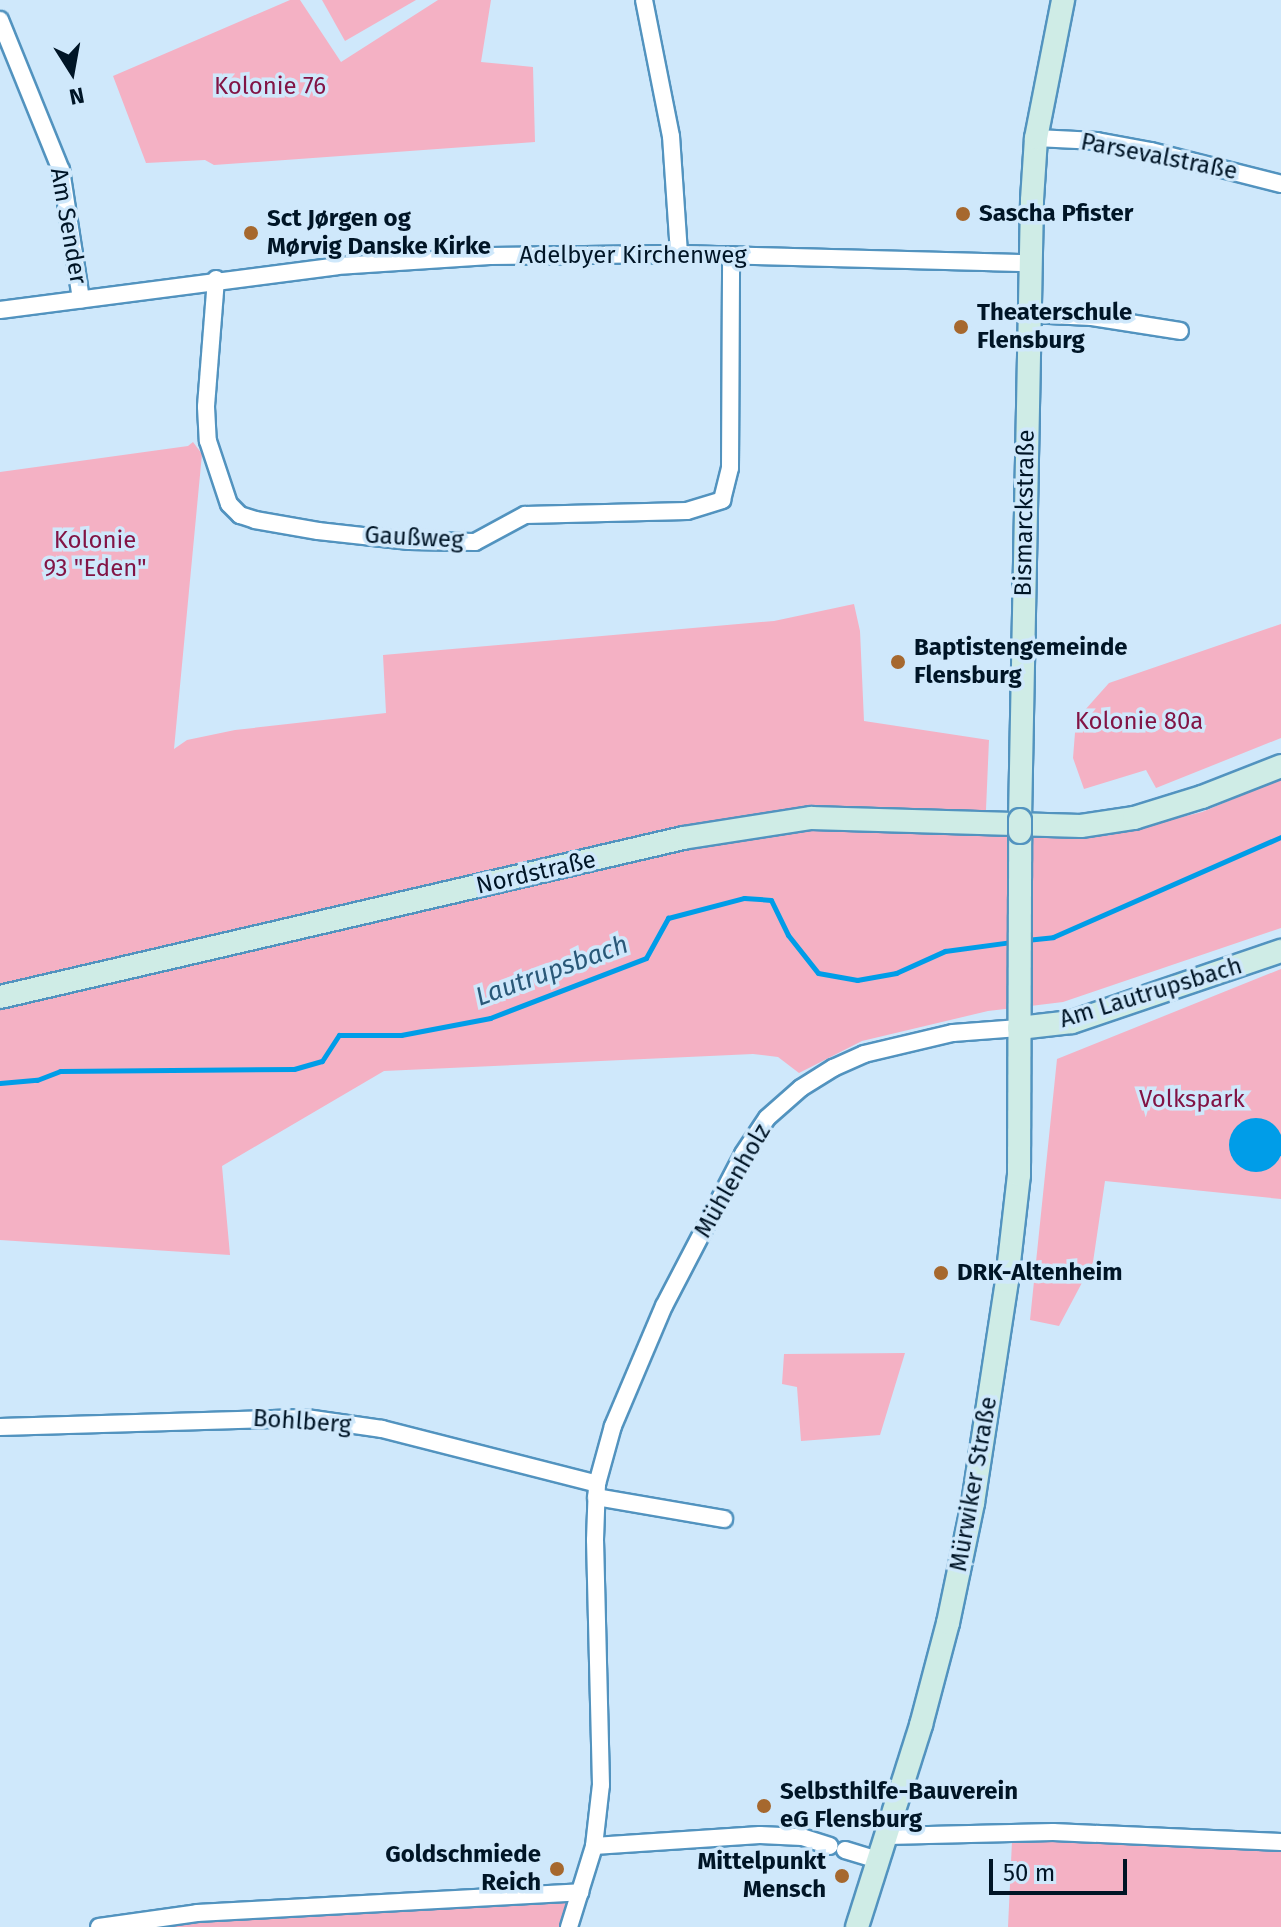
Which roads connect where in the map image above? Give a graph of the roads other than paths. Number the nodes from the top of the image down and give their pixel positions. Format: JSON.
{"nodes":[{"id":1,"x":644,"y":0,"type":"edge"},
{"id":2,"x":1063,"y":0,"type":"edge"},
{"id":3,"x":0,"y":20,"type":"edge"},
{"id":4,"x":1036,"y":138,"type":"junction"},
{"id":5,"x":1281,"y":184,"type":"edge"},
{"id":6,"x":679,"y":254,"type":"junction"},
{"id":7,"x":731,"y":255,"type":"junction"},
{"id":8,"x":1030,"y":263,"type":"junction"},
{"id":9,"x":216,"y":279,"type":"junction"},
{"id":10,"x":81,"y":299,"type":"junction"},
{"id":11,"x":0,"y":310,"type":"edge"},
{"id":12,"x":1028,"y":314,"type":"junction"},
{"id":13,"x":1180,"y":331,"type":"dead end"},
{"id":14,"x":1281,"y":766,"type":"edge"},
{"id":15,"x":1281,"y":951,"type":"edge"},
{"id":16,"x":0,"y":997,"type":"edge"},
{"id":17,"x":1019,"y":1028,"type":"junction"},
{"id":18,"x":0,"y":1427,"type":"edge"},
{"id":19,"x":596,"y":1491,"type":"junction"},
{"id":20,"x":724,"y":1519,"type":"dead end"},
{"id":21,"x":887,"y":1836,"type":"junction"},
{"id":22,"x":1281,"y":1842,"type":"edge"},
{"id":23,"x":594,"y":1846,"type":"junction"},
{"id":24,"x":878,"y":1860,"type":"junction"},
{"id":25,"x":580,"y":1892,"type":"junction"},
{"id":26,"x":99,"y":1927,"type":"edge"},
{"id":27,"x":569,"y":1927,"type":"edge"},
{"id":28,"x":857,"y":1927,"type":"edge"}],
"edges":[{"from":1,"to":6,"type":"street"},
{"from":2,"to":4,"type":"main road","name":"Bismarckstraße"},
{"from":3,"to":10,"type":"street","name":"Am Sender"},
{"from":4,"to":5,"type":"street","name":"Parsevalstraße"},
{"from":4,"to":8,"type":"main road","name":"Bismarckstraße"},
{"from":6,"to":7,"type":"street","name":"Adelbyer Kirchenweg"},
{"from":6,"to":9,"type":"street","name":"Adelbyer Kirchenweg"},
{"from":7,"to":8,"type":"street","name":"Adelbyer Kirchenweg"},
{"from":7,"to":9,"type":"street","name":"Gaußweg"},
{"from":8,"to":12,"type":"main road","name":"Bismarckstraße"},
{"from":9,"to":10,"type":"street","name":"Adelbyer Kirchenweg"},
{"from":10,"to":11,"type":"street","name":"Adelbyer Kirchenweg"},
{"from":12,"to":13,"type":"street"},
{"from":12,"to":17,"type":"main road","name":"Bismarckstraße","bridge":true},
{"from":14,"to":16,"type":"main road","name":"Nordstraße"},
{"from":15,"to":17,"type":"main road","name":"Am Lautrupsbach"},
{"from":17,"to":19,"type":"street","name":"Mühlenholz"},
{"from":17,"to":21,"type":"main road","name":"Mürwiker Straße"},
{"from":18,"to":19,"type":"street","name":"Bohlberg"},
{"from":19,"to":20,"type":"street"},
{"from":19,"to":23,"type":"street","name":"Mühlenholz"},
{"from":21,"to":22,"type":"street"},
{"from":21,"to":24,"type":"main road","name":"Mürwiker Straße"},
{"from":23,"to":24,"type":"street"},
{"from":23,"to":25,"type":"street","name":"Mühlenholz"},
{"from":24,"to":28,"type":"main road","name":"Mürwiker Straße"},
{"from":25,"to":26,"type":"street"},
{"from":25,"to":27,"type":"street","name":"Mühlenholz"}]}
